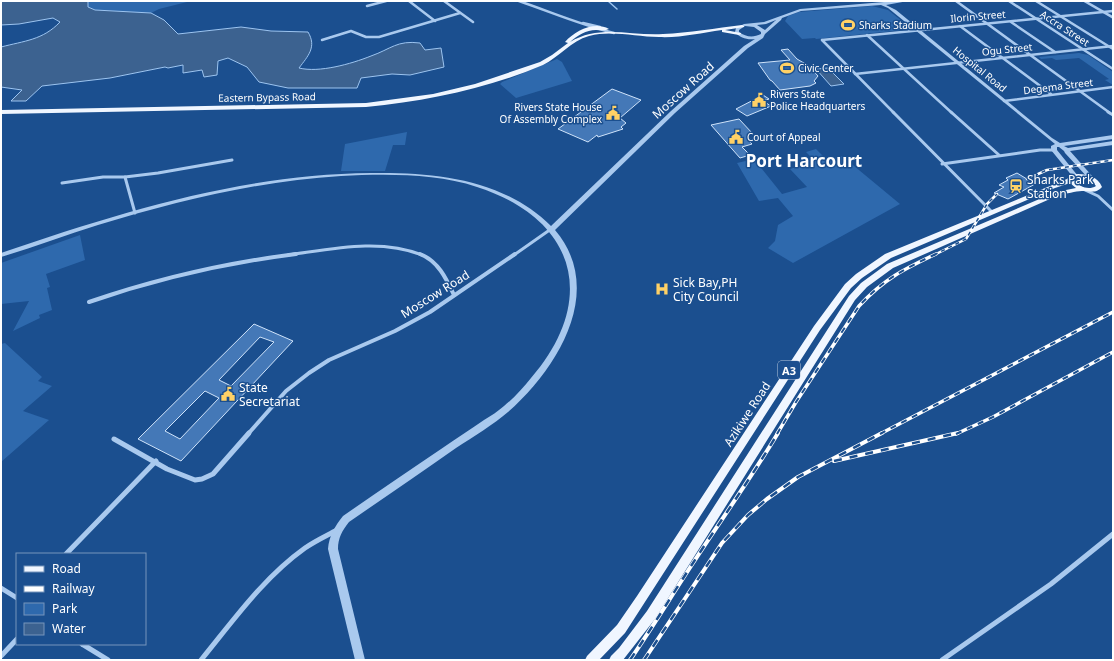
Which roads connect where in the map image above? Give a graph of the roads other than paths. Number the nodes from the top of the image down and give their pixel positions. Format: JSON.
{"nodes":[{"id":1,"x":386,"y":1,"type":"edge"},
{"id":2,"x":409,"y":1,"type":"edge"},
{"id":3,"x":444,"y":1,"type":"edge"},
{"id":4,"x":519,"y":1,"type":"edge"},
{"id":5,"x":906,"y":1,"type":"edge"},
{"id":6,"x":956,"y":1,"type":"edge"},
{"id":7,"x":1009,"y":1,"type":"edge"},
{"id":8,"x":1036,"y":1,"type":"edge"},
{"id":9,"x":1084,"y":1,"type":"edge"},
{"id":10,"x":881,"y":4,"type":"junction"},
{"id":11,"x":367,"y":6,"type":"dead end"},
{"id":12,"x":1113,"y":11,"type":"edge"},
{"id":13,"x":1104,"y":12,"type":"junction"},
{"id":14,"x":460,"y":13,"type":"junction"},
{"id":15,"x":783,"y":16,"type":"junction"},
{"id":16,"x":1061,"y":16,"type":"junction"},
{"id":17,"x":569,"y":18,"type":"junction"},
{"id":18,"x":1113,"y":18,"type":"edge"},
{"id":19,"x":1036,"y":19,"type":"junction"},
{"id":20,"x":435,"y":21,"type":"junction"},
{"id":21,"x":1011,"y":21,"type":"junction"},
{"id":22,"x":473,"y":22,"type":"dead end"},
{"id":23,"x":986,"y":24,"type":"junction"},
{"id":24,"x":585,"y":26,"type":"junction"},
{"id":25,"x":744,"y":26,"type":"junction"},
{"id":26,"x":960,"y":26,"type":"junction"},
{"id":27,"x":605,"y":29,"type":"junction"},
{"id":28,"x":718,"y":30,"type":"junction"},
{"id":29,"x":917,"y":30,"type":"junction"},
{"id":30,"x":577,"y":33,"type":"junction"},
{"id":31,"x":614,"y":33,"type":"junction"},
{"id":32,"x":629,"y":34,"type":"junction"},
{"id":33,"x":740,"y":35,"type":"junction"},
{"id":34,"x":762,"y":35,"type":"junction"},
{"id":35,"x":867,"y":35,"type":"junction"},
{"id":36,"x":580,"y":38,"type":"junction"},
{"id":37,"x":322,"y":40,"type":"dead end"},
{"id":38,"x":746,"y":47,"type":"junction"},
{"id":39,"x":1109,"y":47,"type":"junction"},
{"id":40,"x":1113,"y":48,"type":"edge"},
{"id":41,"x":1083,"y":50,"type":"junction"},
{"id":42,"x":1055,"y":52,"type":"junction"},
{"id":43,"x":1030,"y":55,"type":"junction"},
{"id":44,"x":1003,"y":58,"type":"junction"},
{"id":45,"x":958,"y":63,"type":"junction"},
{"id":46,"x":528,"y":68,"type":"junction"},
{"id":47,"x":904,"y":69,"type":"junction"},
{"id":48,"x":1113,"y":69,"type":"edge"},
{"id":49,"x":855,"y":74,"type":"junction"},
{"id":50,"x":1111,"y":88,"type":"edge"},
{"id":51,"x":1113,"y":90,"type":"edge"},
{"id":52,"x":1080,"y":91,"type":"junction"},
{"id":53,"x":1051,"y":94,"type":"junction"},
{"id":54,"x":1004,"y":100,"type":"junction"},
{"id":55,"x":1,"y":112,"type":"edge"},
{"id":56,"x":1113,"y":115,"type":"edge"},
{"id":57,"x":1113,"y":137,"type":"edge"},
{"id":58,"x":1113,"y":143,"type":"edge"},
{"id":59,"x":1056,"y":147,"type":"junction"},
{"id":60,"x":1067,"y":150,"type":"junction"},
{"id":61,"x":999,"y":155,"type":"junction"},
{"id":62,"x":232,"y":160,"type":"dead end"},
{"id":63,"x":942,"y":164,"type":"junction"},
{"id":64,"x":125,"y":177,"type":"junction"},
{"id":65,"x":1073,"y":178,"type":"junction"},
{"id":66,"x":1091,"y":178,"type":"junction"},
{"id":67,"x":62,"y":183,"type":"dead end"},
{"id":68,"x":1099,"y":187,"type":"junction"},
{"id":69,"x":1084,"y":189,"type":"junction"},
{"id":70,"x":1105,"y":202,"type":"junction"},
{"id":71,"x":1113,"y":210,"type":"edge"},
{"id":72,"x":135,"y":212,"type":"junction"},
{"id":73,"x":992,"y":212,"type":"junction"},
{"id":74,"x":552,"y":229,"type":"junction"},
{"id":75,"x":1,"y":255,"type":"edge"},
{"id":76,"x":454,"y":295,"type":"junction"},
{"id":77,"x":89,"y":302,"type":"dead end"},
{"id":78,"x":114,"y":438,"type":"dead end"},
{"id":79,"x":156,"y":461,"type":"junction"},
{"id":80,"x":337,"y":530,"type":"junction"},
{"id":81,"x":1113,"y":534,"type":"edge"},
{"id":82,"x":67,"y":553,"type":"edge"},
{"id":83,"x":1,"y":588,"type":"edge"},
{"id":84,"x":16,"y":597,"type":"edge"},
{"id":85,"x":16,"y":640,"type":"edge"},
{"id":86,"x":84,"y":645,"type":"edge"},
{"id":87,"x":1,"y":656,"type":"edge"},
{"id":88,"x":108,"y":660,"type":"edge"},
{"id":89,"x":201,"y":660,"type":"edge"},
{"id":90,"x":360,"y":660,"type":"edge"},
{"id":91,"x":591,"y":660,"type":"edge"},
{"id":92,"x":615,"y":660,"type":"edge"},
{"id":93,"x":942,"y":660,"type":"edge"}],
"edges":[{"from":1,"to":11,"type":"street"},
{"from":2,"to":20,"type":"street"},
{"from":3,"to":14,"type":"street"},
{"from":4,"to":17,"type":"street"},
{"from":5,"to":10,"type":"street"},
{"from":6,"to":23,"type":"street"},
{"from":7,"to":19,"type":"street","name":"Accra Street"},
{"from":8,"to":16,"type":"street"},
{"from":9,"to":13,"type":"street"},
{"from":10,"to":15,"type":"street"},
{"from":10,"to":29,"type":"street","name":"Hospital Road"},
{"from":12,"to":13,"type":"street","name":"Ilorin Street"},
{"from":13,"to":16,"type":"street","name":"Ilorin Street"},
{"from":13,"to":18,"type":"street"},
{"from":14,"to":20,"type":"street"},
{"from":14,"to":22,"type":"street"},
{"from":15,"to":25,"type":"street"},
{"from":15,"to":34,"type":"street","name":"Moscow Road"},
{"from":16,"to":19,"type":"street","name":"Ilorin Street"},
{"from":16,"to":39,"type":"street"},
{"from":17,"to":24,"type":"street"},
{"from":17,"to":24,"type":"street"},
{"from":19,"to":21,"type":"street","name":"Ilorin Street"},
{"from":19,"to":41,"type":"street","name":"Accra Street"},
{"from":20,"to":37,"type":"street"},
{"from":21,"to":23,"type":"street","name":"Ilorin Street"},
{"from":21,"to":42,"type":"street"},
{"from":23,"to":26,"type":"street","name":"Ilorin Street"},
{"from":23,"to":43,"type":"street"},
{"from":24,"to":27,"type":"main road","name":"Eastern Bypass Road"},
{"from":24,"to":27,"type":"street"},
{"from":24,"to":30,"type":"main road","name":"Eastern Bypass Road"},
{"from":24,"to":30,"type":"main road"},
{"from":24,"to":31,"type":"street"},
{"from":24,"to":36,"type":"main road"},
{"from":25,"to":28,"type":"main road"},
{"from":25,"to":33,"type":"street"},
{"from":25,"to":34,"type":"street"},
{"from":26,"to":29,"type":"street","name":"Ilorin Street"},
{"from":26,"to":44,"type":"street"},
{"from":27,"to":32,"type":"main road","name":"Eastern Bypass Road"},
{"from":28,"to":32,"type":"main road"},
{"from":28,"to":33,"type":"main road"},
{"from":29,"to":35,"type":"street","name":"Ilorin Street"},
{"from":29,"to":45,"type":"street","name":"Hospital Road"},
{"from":30,"to":46,"type":"main road","name":"Eastern Bypass Road"},
{"from":31,"to":32,"type":"main road","name":"Eastern Bypass Road"},
{"from":31,"to":36,"type":"main road","name":"Eastern Bypass Road"},
{"from":33,"to":34,"type":"street"},
{"from":33,"to":38,"type":"street"},
{"from":34,"to":38,"type":"street","name":"Moscow Road"},
{"from":35,"to":47,"type":"street"},
{"from":35,"to":49,"type":"street","name":"Ilorin Street"},
{"from":36,"to":46,"type":"main road","name":"Eastern Bypass Road"},
{"from":38,"to":74,"type":"street","name":"Moscow Road"},
{"from":39,"to":40,"type":"street","name":"Ogu Street"},
{"from":39,"to":41,"type":"street","name":"Ogu Street"},
{"from":41,"to":42,"type":"street","name":"Ogu Street"},
{"from":41,"to":48,"type":"street","name":"Accra Street"},
{"from":42,"to":43,"type":"street","name":"Ogu Street"},
{"from":43,"to":44,"type":"street","name":"Ogu Street"},
{"from":43,"to":52,"type":"street"},
{"from":44,"to":45,"type":"street","name":"Ogu Street"},
{"from":44,"to":53,"type":"street"},
{"from":45,"to":47,"type":"street","name":"Ogu Street"},
{"from":45,"to":54,"type":"street","name":"Hospital Road"},
{"from":46,"to":55,"type":"main road","name":"Eastern Bypass Road"},
{"from":47,"to":49,"type":"street","name":"Ogu Street"},
{"from":47,"to":61,"type":"street"},
{"from":49,"to":63,"type":"street"},
{"from":50,"to":51,"type":"street"},
{"from":50,"to":52,"type":"street","name":"Degema Street"},
{"from":52,"to":53,"type":"street","name":"Degema Street"},
{"from":52,"to":56,"type":"street"},
{"from":53,"to":54,"type":"street","name":"Degema Street"},
{"from":54,"to":59,"type":"street","name":"Hospital Road"},
{"from":57,"to":59,"type":"street"},
{"from":58,"to":60,"type":"street"},
{"from":59,"to":60,"type":"street","name":"Hospital Road"},
{"from":59,"to":61,"type":"street"},
{"from":59,"to":65,"type":"street"},
{"from":60,"to":66,"type":"street"},
{"from":61,"to":63,"type":"street"},
{"from":62,"to":64,"type":"street"},
{"from":63,"to":73,"type":"street"},
{"from":64,"to":67,"type":"street"},
{"from":64,"to":72,"type":"street"},
{"from":65,"to":66,"type":"main road","number":"A3"},
{"from":65,"to":69,"type":"main road"},
{"from":65,"to":73,"type":"main road","name":"Azikiwe Road","number":"A3"},
{"from":66,"to":68,"type":"main road"},
{"from":68,"to":69,"type":"main road","number":"A3"},
{"from":68,"to":70,"type":"street"},
{"from":69,"to":70,"type":"street"},
{"from":69,"to":92,"type":"main road","number":"A3"},
{"from":70,"to":71,"type":"street"},
{"from":72,"to":74,"type":"street"},
{"from":72,"to":75,"type":"street"},
{"from":73,"to":91,"type":"main road","name":"Azikiwe Road","number":"A3"},
{"from":74,"to":76,"type":"street","name":"Moscow Road"},
{"from":74,"to":80,"type":"street"},
{"from":76,"to":77,"type":"street"},
{"from":76,"to":79,"type":"street","name":"Moscow Road"},
{"from":78,"to":79,"type":"street","name":"Moscow Road"},
{"from":79,"to":82,"type":"street"},
{"from":80,"to":89,"type":"street"},
{"from":80,"to":90,"type":"street"},
{"from":81,"to":93,"type":"street"},
{"from":83,"to":84,"type":"street"},
{"from":85,"to":87,"type":"street"},
{"from":86,"to":88,"type":"street"}]}
